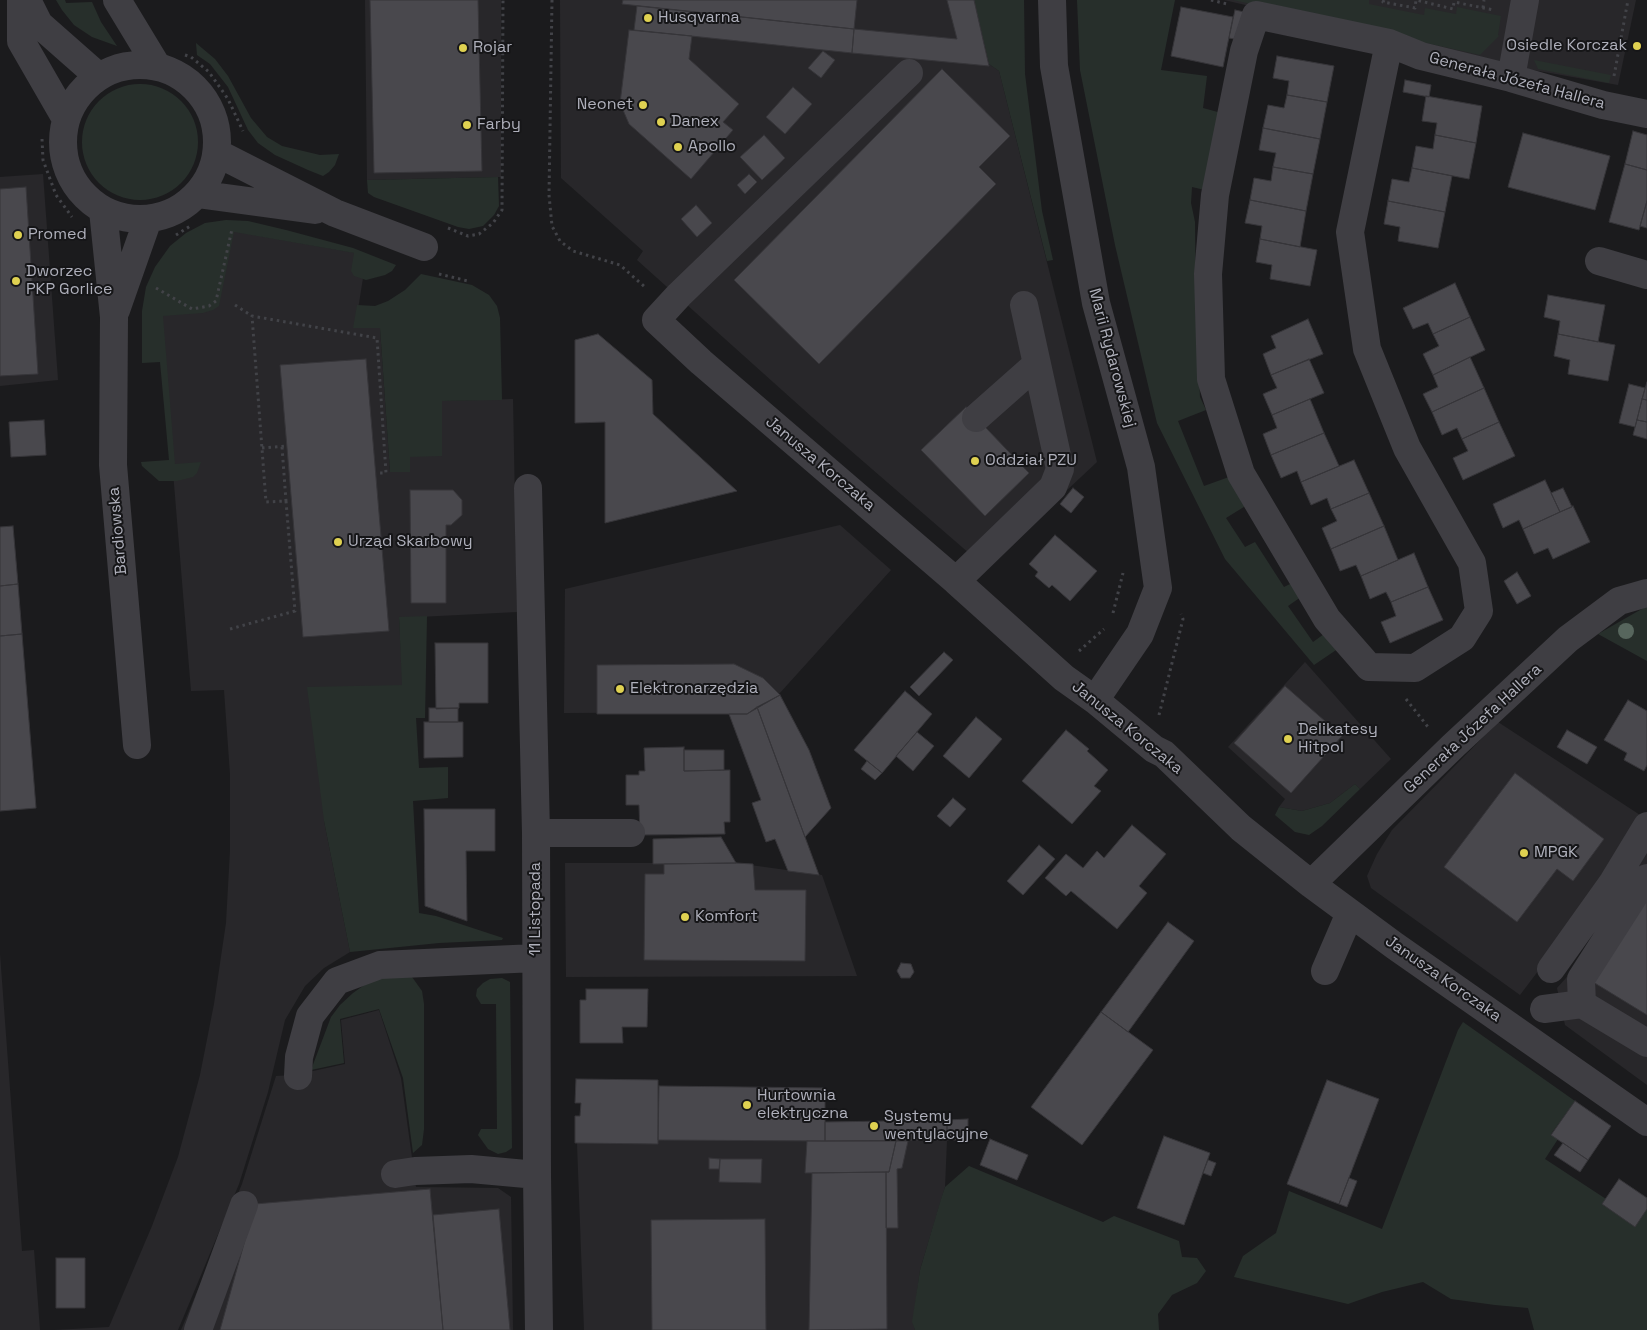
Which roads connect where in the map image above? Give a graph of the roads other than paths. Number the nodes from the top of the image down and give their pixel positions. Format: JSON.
{"nodes":[{"id":1,"x":21,"y":0,"type":"edge"},
{"id":2,"x":27,"y":0,"type":"edge"},
{"id":3,"x":117,"y":0,"type":"edge"},
{"id":4,"x":1052,"y":0,"type":"edge"},
{"id":5,"x":1525,"y":0,"type":"edge"},
{"id":6,"x":1389,"y":44,"type":"junction"},
{"id":7,"x":156,"y":66,"type":"junction"},
{"id":8,"x":909,"y":73,"type":"dead end"},
{"id":9,"x":98,"y":76,"type":"junction"},
{"id":10,"x":1511,"y":78,"type":"junction"},
{"id":11,"x":1647,"y":114,"type":"edge"},
{"id":12,"x":66,"y":119,"type":"junction"},
{"id":13,"x":217,"y":153,"type":"junction"},
{"id":14,"x":197,"y":194,"type":"junction"},
{"id":15,"x":103,"y":210,"type":"junction"},
{"id":16,"x":335,"y":213,"type":"junction"},
{"id":17,"x":148,"y":219,"type":"junction"},
{"id":18,"x":424,"y":247,"type":"dead end"},
{"id":19,"x":1600,"y":261,"type":"dead end"},
{"id":20,"x":1647,"y":275,"type":"edge"},
{"id":21,"x":1024,"y":305,"type":"dead end"},
{"id":22,"x":114,"y":316,"type":"junction"},
{"id":23,"x":1037,"y":364,"type":"junction"},
{"id":24,"x":976,"y":418,"type":"dead end"},
{"id":25,"x":528,"y":488,"type":"dead end"},
{"id":26,"x":956,"y":581,"type":"junction"},
{"id":27,"x":1647,"y":593,"type":"edge"},
{"id":28,"x":1095,"y":700,"type":"junction"},
{"id":29,"x":137,"y":744,"type":"dead end"},
{"id":30,"x":1647,"y":826,"type":"edge"},
{"id":31,"x":536,"y":833,"type":"junction"},
{"id":32,"x":631,"y":834,"type":"dead end"},
{"id":33,"x":1647,"y":878,"type":"edge"},
{"id":34,"x":1311,"y":884,"type":"junction"},
{"id":35,"x":1350,"y":913,"type":"junction"},
{"id":36,"x":536,"y":958,"type":"junction"},
{"id":37,"x":1551,"y":969,"type":"dead end"},
{"id":38,"x":1325,"y":970,"type":"dead end"},
{"id":39,"x":1582,"y":1004,"type":"junction"},
{"id":40,"x":1544,"y":1009,"type":"dead end"},
{"id":41,"x":1647,"y":1043,"type":"edge"},
{"id":42,"x":298,"y":1076,"type":"dead end"},
{"id":43,"x":1647,"y":1122,"type":"edge"},
{"id":44,"x":395,"y":1174,"type":"dead end"},
{"id":45,"x":537,"y":1175,"type":"junction"},
{"id":46,"x":244,"y":1205,"type":"dead end"},
{"id":47,"x":198,"y":1330,"type":"edge"},
{"id":48,"x":540,"y":1330,"type":"edge"}],
"edges":[{"from":1,"to":12,"type":"street"},
{"from":2,"to":9,"type":"street"},
{"from":3,"to":7,"type":"street"},
{"from":4,"to":28,"type":"street","name":"Marii Rydarowskiej"},
{"from":5,"to":10,"type":"street"},
{"from":6,"to":6,"type":"street","name":"Generała Józefa Hallera"},
{"from":6,"to":10,"type":"street","name":"Generała Józefa Hallera"},
{"from":7,"to":9,"type":"street"},
{"from":7,"to":13,"type":"street"},
{"from":8,"to":26,"type":"street","name":"Janusza Korczaka"},
{"from":9,"to":12,"type":"street"},
{"from":10,"to":11,"type":"street","name":"Generała Józefa Hallera"},
{"from":12,"to":15,"type":"street"},
{"from":13,"to":14,"type":"street"},
{"from":13,"to":16,"type":"street"},
{"from":14,"to":16,"type":"street"},
{"from":14,"to":17,"type":"street"},
{"from":15,"to":17,"type":"street"},
{"from":15,"to":22,"type":"street","name":"Bardiowska"},
{"from":16,"to":18,"type":"street"},
{"from":17,"to":22,"type":"street","name":"Bardiowska"},
{"from":19,"to":20,"type":"street"},
{"from":21,"to":23,"type":"street"},
{"from":22,"to":29,"type":"street","name":"Bardiowska"},
{"from":23,"to":24,"type":"street"},
{"from":23,"to":26,"type":"street"},
{"from":25,"to":31,"type":"street","name":"11 Listopada"},
{"from":26,"to":28,"type":"street","name":"Janusza Korczaka"},
{"from":27,"to":34,"type":"street","name":"Generała Józefa Hallera"},
{"from":28,"to":34,"type":"street","name":"Janusza Korczaka"},
{"from":30,"to":37,"type":"street"},
{"from":31,"to":32,"type":"street"},
{"from":31,"to":36,"type":"street","name":"11 Listopada"},
{"from":33,"to":39,"type":"street"},
{"from":34,"to":35,"type":"street","name":"Janusza Korczaka"},
{"from":35,"to":38,"type":"street"},
{"from":35,"to":43,"type":"street","name":"Janusza Korczaka"},
{"from":36,"to":42,"type":"street"},
{"from":36,"to":45,"type":"street","name":"11 Listopada"},
{"from":39,"to":40,"type":"street"},
{"from":39,"to":41,"type":"street"},
{"from":44,"to":45,"type":"street"},
{"from":45,"to":48,"type":"street","name":"11 Listopada"},
{"from":46,"to":47,"type":"street"}]}
